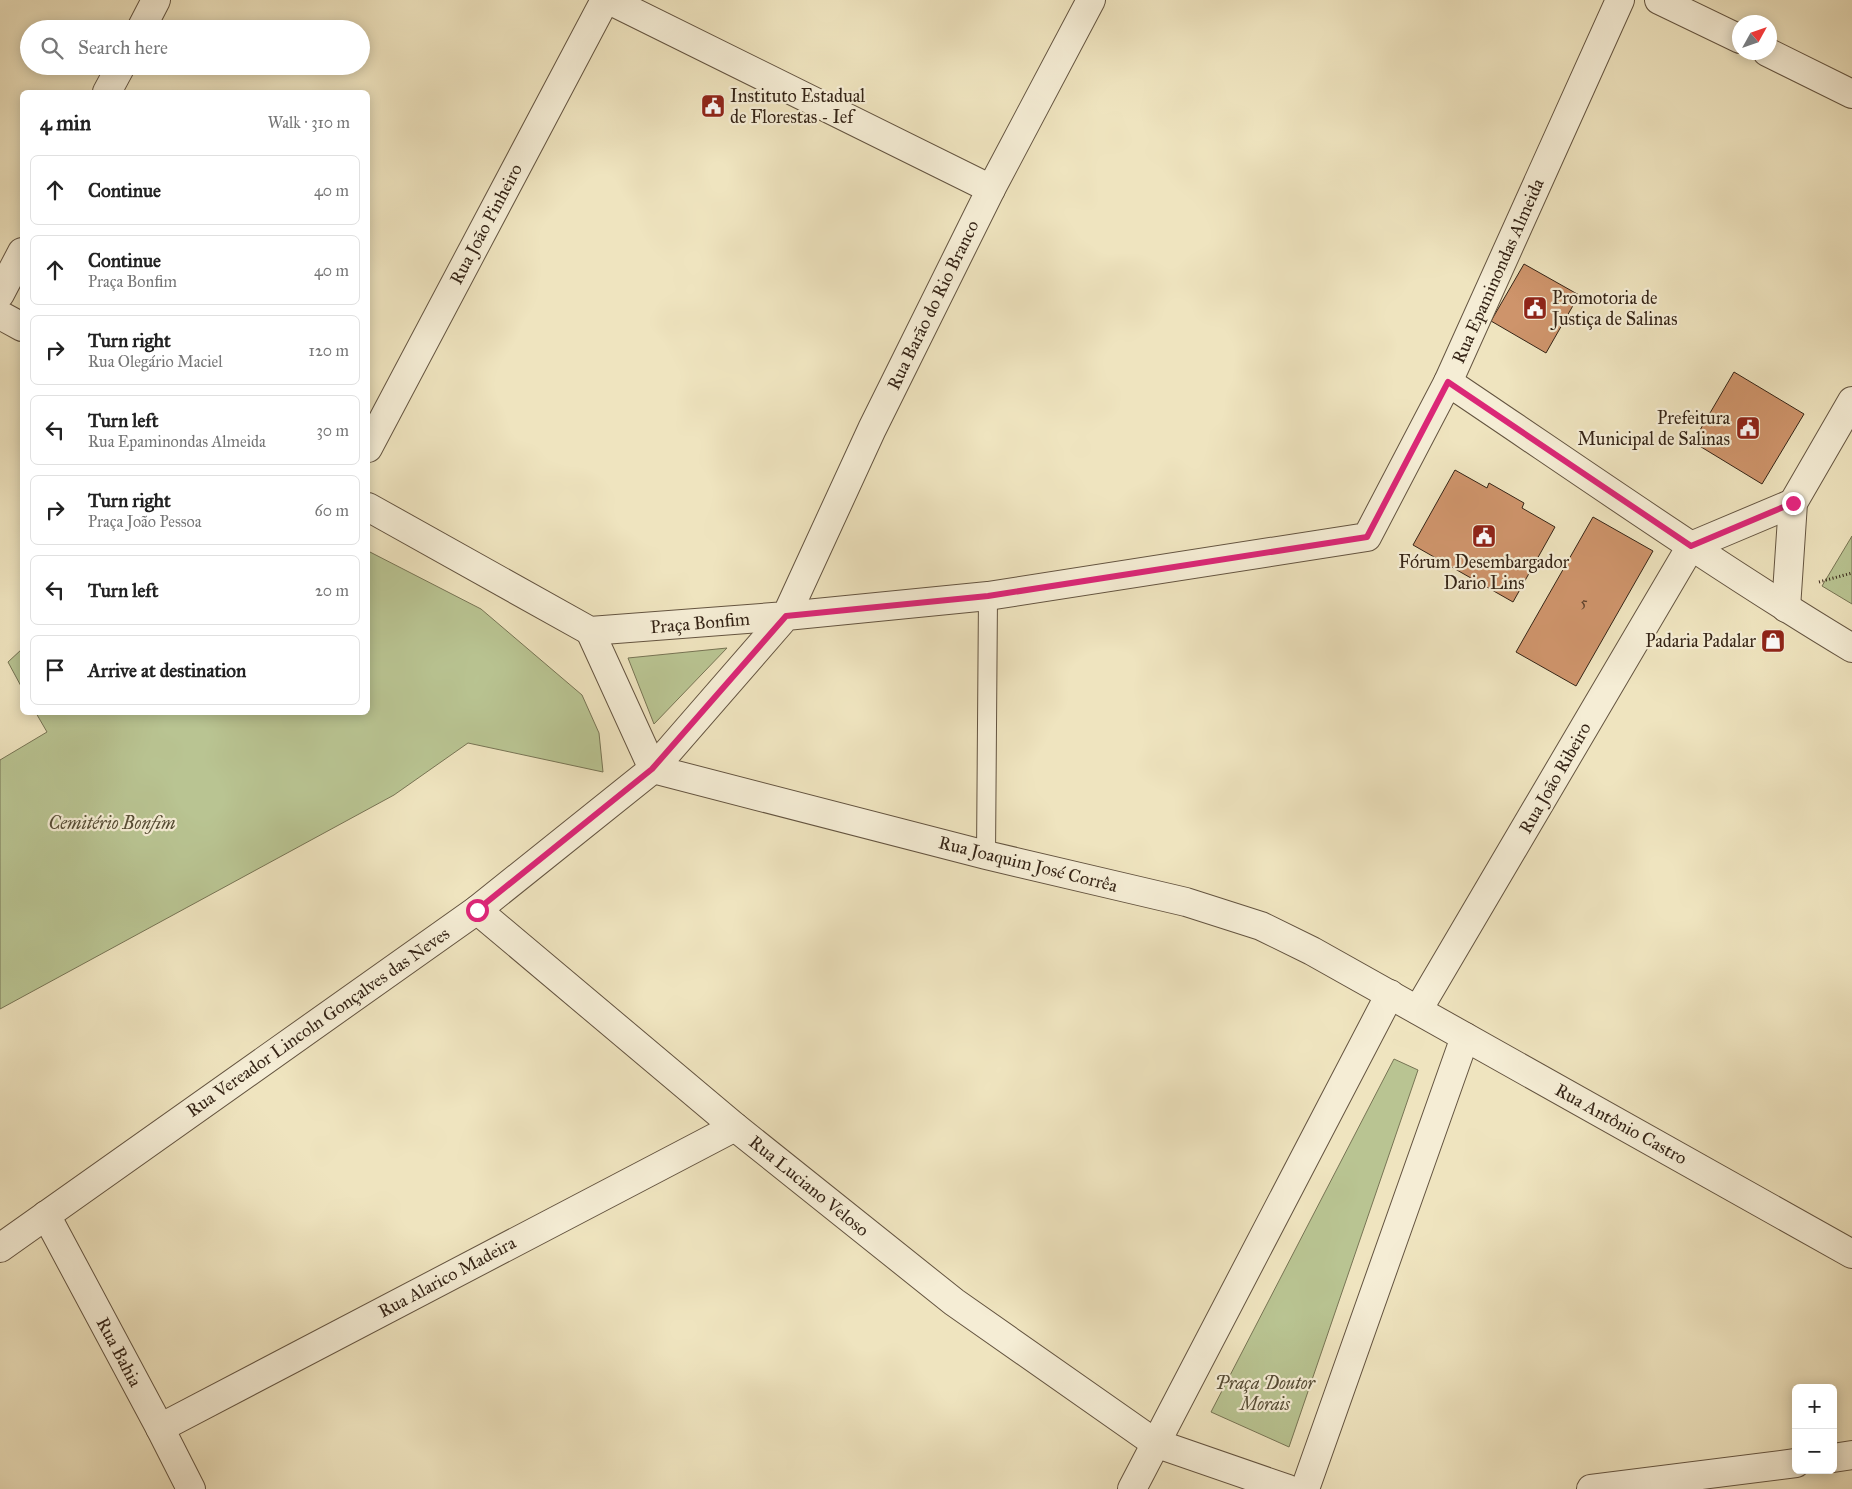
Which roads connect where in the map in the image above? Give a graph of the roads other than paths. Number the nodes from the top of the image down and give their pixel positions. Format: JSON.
{"nodes":[{"id":1,"x":156,"y":0,"type":"edge"},
{"id":2,"x":605,"y":0,"type":"edge"},
{"id":3,"x":609,"y":0,"type":"edge"},
{"id":4,"x":1091,"y":0,"type":"edge"},
{"id":5,"x":1620,"y":0,"type":"edge"},
{"id":6,"x":1659,"y":0,"type":"edge"},
{"id":7,"x":146,"y":20,"type":"edge"},
{"id":8,"x":1732,"y":35,"type":"edge"},
{"id":9,"x":1777,"y":57,"type":"edge"},
{"id":10,"x":116,"y":75,"type":"edge"},
{"id":11,"x":108,"y":90,"type":"edge"},
{"id":12,"x":1852,"y":94,"type":"edge"},
{"id":13,"x":991,"y":189,"type":"junction"},
{"id":14,"x":20,"y":259,"type":"edge"},
{"id":15,"x":5,"y":314,"type":"edge"},
{"id":16,"x":1448,"y":382,"type":"junction"},
{"id":17,"x":1852,"y":401,"type":"edge"},
{"id":18,"x":370,"y":444,"type":"edge"},
{"id":19,"x":1793,"y":503,"type":"junction"},
{"id":20,"x":370,"y":508,"type":"edge"},
{"id":21,"x":1691,"y":546,"type":"junction"},
{"id":22,"x":988,"y":596,"type":"junction"},
{"id":23,"x":1786,"y":608,"type":"junction"},
{"id":24,"x":786,"y":616,"type":"junction"},
{"id":25,"x":590,"y":631,"type":"junction"},
{"id":26,"x":1852,"y":648,"type":"edge"},
{"id":27,"x":652,"y":769,"type":"junction"},
{"id":28,"x":986,"y":855,"type":"junction"},
{"id":29,"x":477,"y":910,"type":"junction"},
{"id":30,"x":1390,"y":994,"type":"junction"},
{"id":31,"x":1418,"y":1010,"type":"junction"},
{"id":32,"x":1465,"y":1037,"type":"junction"},
{"id":33,"x":734,"y":1127,"type":"junction"},
{"id":34,"x":46,"y":1215,"type":"junction"},
{"id":35,"x":0,"y":1248,"type":"edge"},
{"id":36,"x":1852,"y":1254,"type":"edge"},
{"id":37,"x":160,"y":1428,"type":"junction"},
{"id":38,"x":1155,"y":1443,"type":"junction"},
{"id":39,"x":1852,"y":1455,"type":"edge"},
{"id":40,"x":1837,"y":1457,"type":"edge"},
{"id":41,"x":1792,"y":1463,"type":"edge"},
{"id":42,"x":191,"y":1489,"type":"edge"},
{"id":43,"x":1132,"y":1489,"type":"edge"},
{"id":44,"x":1288,"y":1489,"type":"edge"},
{"id":45,"x":1305,"y":1489,"type":"edge"},
{"id":46,"x":1591,"y":1489,"type":"edge"}],
"edges":[{"from":1,"to":7,"type":"street"},
{"from":2,"to":18,"type":"street","name":"Rua João Pinheiro"},
{"from":3,"to":13,"type":"street"},
{"from":4,"to":13,"type":"street","name":"Rua Barão do Rio Branco"},
{"from":5,"to":16,"type":"street","name":"Rua Epaminondas Almeida"},
{"from":6,"to":8,"type":"street"},
{"from":9,"to":12,"type":"street"},
{"from":10,"to":11,"type":"street"},
{"from":13,"to":24,"type":"street","name":"Rua Barão do Rio Branco"},
{"from":14,"to":15,"type":"street"},
{"from":16,"to":21,"type":"street"},
{"from":16,"to":22,"type":"street","name":"Rua Epaminondas Almeida"},
{"from":17,"to":19,"type":"street"},
{"from":19,"to":21,"type":"street"},
{"from":19,"to":23,"type":"street"},
{"from":20,"to":25,"type":"street"},
{"from":21,"to":23,"type":"street"},
{"from":21,"to":31,"type":"street","name":"Rua João Ribeiro"},
{"from":22,"to":24,"type":"street"},
{"from":22,"to":28,"type":"lane"},
{"from":23,"to":26,"type":"street"},
{"from":24,"to":25,"type":"street","name":"Praça Bonfim"},
{"from":24,"to":27,"type":"street","name":"Praça Bonfim"},
{"from":25,"to":27,"type":"street"},
{"from":27,"to":28,"type":"street","name":"Rua Joaquim José Corrêa"},
{"from":27,"to":29,"type":"street","name":"Rua Vereador Lincoln Gonçalves das Neves"},
{"from":28,"to":30,"type":"street","name":"Rua Joaquim José Corrêa"},
{"from":29,"to":33,"type":"street","name":"Rua Luciano Veloso"},
{"from":29,"to":34,"type":"street","name":"Rua Vereador Lincoln Gonçalves das Neves"},
{"from":30,"to":31,"type":"street","name":"Rua Antônio Castro"},
{"from":30,"to":38,"type":"street"},
{"from":31,"to":32,"type":"street","name":"Rua Antônio Castro"},
{"from":32,"to":36,"type":"street","name":"Rua Antônio Castro"},
{"from":32,"to":45,"type":"street"},
{"from":33,"to":37,"type":"street","name":"Rua Alarico Madeira"},
{"from":33,"to":38,"type":"street","name":"Rua Luciano Veloso"},
{"from":34,"to":35,"type":"street","name":"Rua Vereador Lincoln Gonçalves das Neves"},
{"from":34,"to":37,"type":"street","name":"Rua Bahia"},
{"from":37,"to":42,"type":"street","name":"Rua Bahia"},
{"from":38,"to":43,"type":"street"},
{"from":38,"to":44,"type":"street"},
{"from":39,"to":40,"type":"street"},
{"from":41,"to":46,"type":"street"}]}
